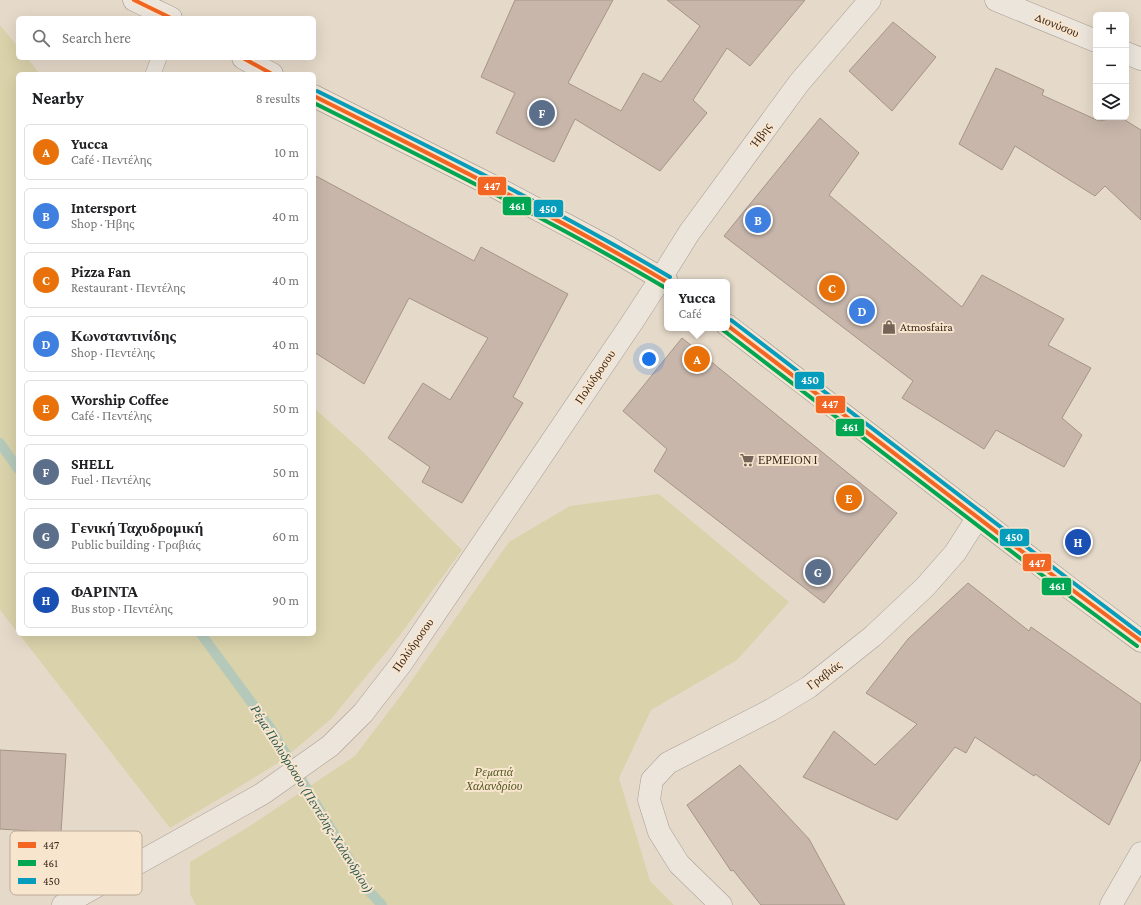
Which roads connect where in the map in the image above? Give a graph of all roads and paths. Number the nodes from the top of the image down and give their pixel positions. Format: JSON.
{"nodes":[{"id":1,"x":134,"y":0,"type":"edge"},
{"id":2,"x":870,"y":0,"type":"edge"},
{"id":3,"x":996,"y":0,"type":"edge"},
{"id":4,"x":167,"y":16,"type":"edge"},
{"id":5,"x":1093,"y":40,"type":"edge"},
{"id":6,"x":1129,"y":54,"type":"edge"},
{"id":7,"x":1141,"y":59,"type":"edge"},
{"id":8,"x":158,"y":60,"type":"edge"},
{"id":9,"x":247,"y":60,"type":"edge"},
{"id":10,"x":154,"y":72,"type":"edge"},
{"id":11,"x":268,"y":72,"type":"edge"},
{"id":12,"x":316,"y":97,"type":"edge"},
{"id":13,"x":665,"y":279,"type":"edge"},
{"id":14,"x":664,"y":280,"type":"edge"},
{"id":15,"x":730,"y":327,"type":"edge"},
{"id":16,"x":978,"y":517,"type":"junction"},
{"id":17,"x":1141,"y":641,"type":"edge"},
{"id":18,"x":1141,"y":852,"type":"edge"},
{"id":19,"x":142,"y":861,"type":"edge"},
{"id":20,"x":81,"y":895,"type":"edge"},
{"id":21,"x":63,"y":905,"type":"edge"},
{"id":22,"x":721,"y":905,"type":"edge"},
{"id":23,"x":1111,"y":905,"type":"edge"}],
"edges":[{"from":1,"to":4,"type":"street"},
{"from":2,"to":13,"type":"street","name":"Ήβης"},
{"from":3,"to":5,"type":"street","name":"Διονύσου"},
{"from":6,"to":7,"type":"street"},
{"from":8,"to":10,"type":"lane"},
{"from":9,"to":11,"type":"street"},
{"from":12,"to":14,"type":"street"},
{"from":14,"to":19,"type":"street","name":"Πολύδροσου"},
{"from":15,"to":16,"type":"street"},
{"from":16,"to":17,"type":"street"},
{"from":16,"to":22,"type":"street","name":"Γραβιάς"},
{"from":18,"to":23,"type":"street"},
{"from":20,"to":21,"type":"street","name":"Πολύδροσου"}]}
